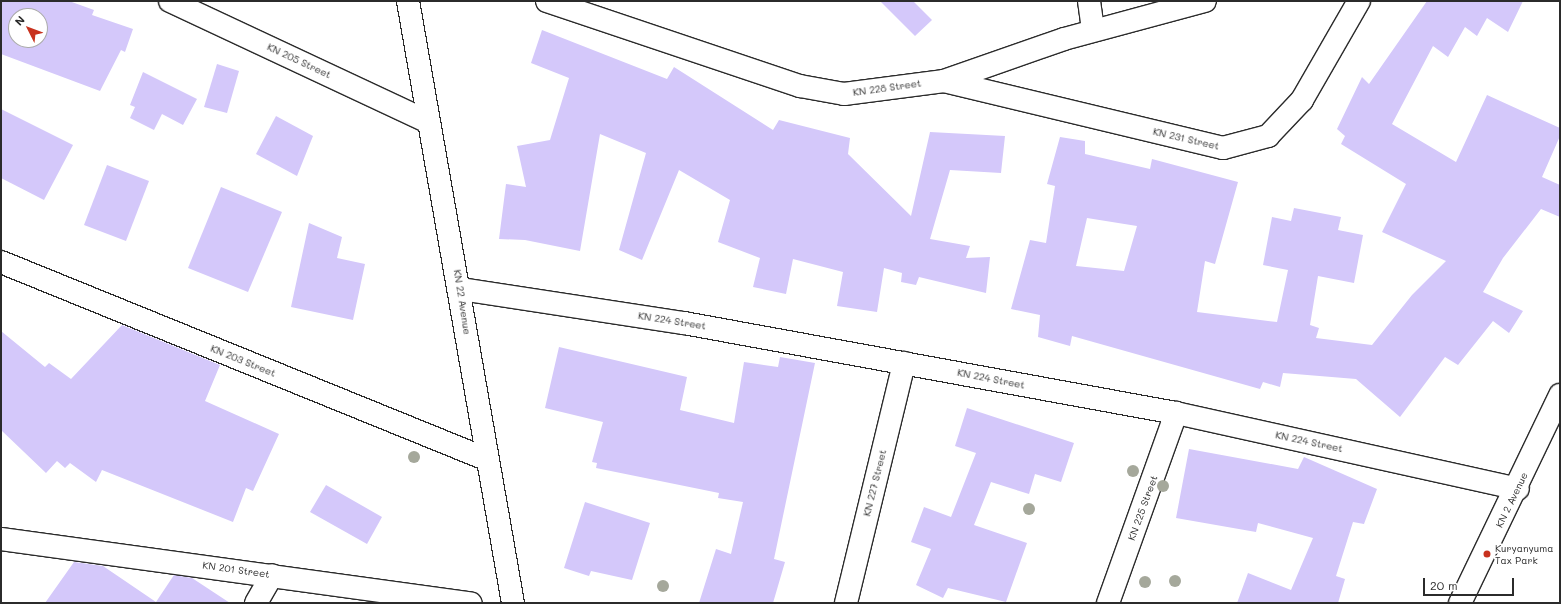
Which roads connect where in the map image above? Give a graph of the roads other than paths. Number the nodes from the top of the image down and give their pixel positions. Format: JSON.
{"nodes":[{"id":1,"x":170,"y":1,"type":"edge"},
{"id":2,"x":408,"y":1,"type":"edge"},
{"id":3,"x":547,"y":1,"type":"edge"},
{"id":4,"x":1088,"y":1,"type":"edge"},
{"id":5,"x":1205,"y":1,"type":"edge"},
{"id":6,"x":1359,"y":1,"type":"edge"},
{"id":7,"x":1092,"y":30,"type":"junction"},
{"id":8,"x":944,"y":81,"type":"junction"},
{"id":9,"x":428,"y":122,"type":"junction"},
{"id":10,"x":1,"y":262,"type":"edge"},
{"id":11,"x":461,"y":289,"type":"junction"},
{"id":12,"x":904,"y":363,"type":"junction"},
{"id":13,"x":1560,"y":395,"type":"edge"},
{"id":14,"x":1176,"y":413,"type":"junction"},
{"id":15,"x":486,"y":459,"type":"junction"},
{"id":16,"x":1518,"y":489,"type":"junction"},
{"id":17,"x":1,"y":539,"type":"edge"},
{"id":18,"x":272,"y":575,"type":"junction"},
{"id":19,"x":256,"y":603,"type":"edge"},
{"id":20,"x":471,"y":603,"type":"edge"},
{"id":21,"x":513,"y":603,"type":"edge"},
{"id":22,"x":846,"y":603,"type":"edge"},
{"id":23,"x":1108,"y":603,"type":"edge"},
{"id":24,"x":1460,"y":603,"type":"edge"}],
"edges":[{"from":1,"to":9,"type":"street","name":"KN 205 Street"},
{"from":2,"to":9,"type":"street","name":"KN 22 Avenue"},
{"from":3,"to":8,"type":"street","name":"KN 228 Street"},
{"from":4,"to":7,"type":"street"},
{"from":5,"to":7,"type":"street","name":"KN 228 Street"},
{"from":6,"to":8,"type":"street","name":"KN 231 Street"},
{"from":7,"to":8,"type":"street","name":"KN 228 Street"},
{"from":9,"to":11,"type":"street","name":"KN 22 Avenue"},
{"from":10,"to":15,"type":"street","name":"KN 203 Street"},
{"from":11,"to":12,"type":"street","name":"KN 224 Street"},
{"from":11,"to":15,"type":"street","name":"KN 22 Avenue"},
{"from":12,"to":14,"type":"street","name":"KN 224 Street"},
{"from":12,"to":22,"type":"street","name":"KN 227 Street"},
{"from":13,"to":16,"type":"street","name":"KN 2 Avenue"},
{"from":14,"to":16,"type":"street","name":"KN 224 Street"},
{"from":14,"to":23,"type":"street","name":"KN 225 Street"},
{"from":15,"to":21,"type":"street","name":"KN 22 Avenue"},
{"from":16,"to":24,"type":"street","name":"KN 2 Avenue"},
{"from":17,"to":18,"type":"street","name":"KN 201 Street"},
{"from":18,"to":19,"type":"street"},
{"from":18,"to":20,"type":"street","name":"KN 201 Street"}]}
